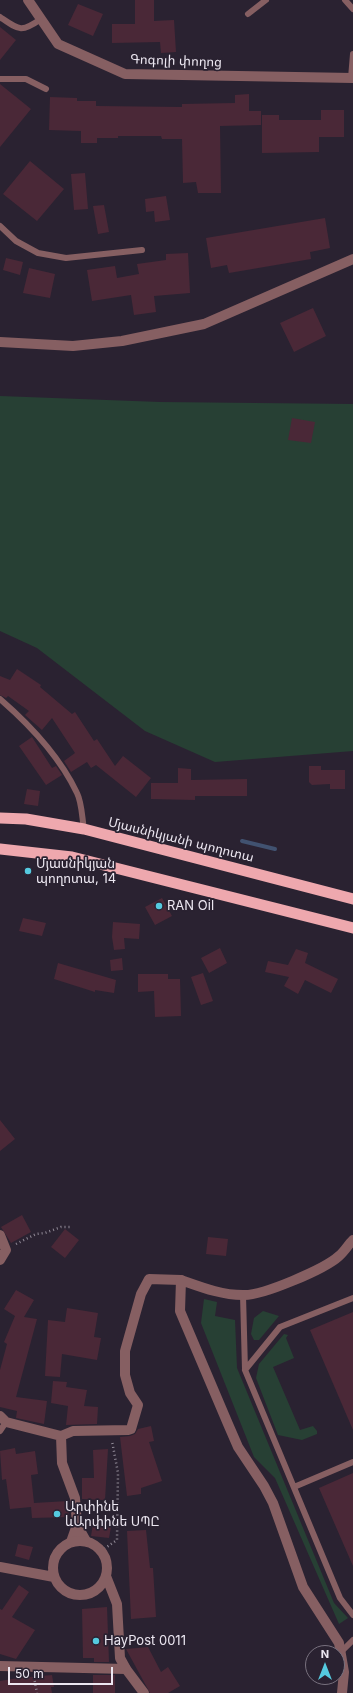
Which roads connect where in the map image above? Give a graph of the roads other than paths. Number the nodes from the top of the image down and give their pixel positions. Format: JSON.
{"nodes":[{"id":1,"x":28,"y":0,"type":"edge"},
{"id":2,"x":266,"y":0,"type":"edge"},
{"id":3,"x":345,"y":0,"type":"edge"},
{"id":4,"x":353,"y":9,"type":"edge"},
{"id":5,"x":248,"y":14,"type":"dead end"},
{"id":6,"x":0,"y":17,"type":"edge"},
{"id":7,"x":41,"y":19,"type":"junction"},
{"id":8,"x":353,"y":54,"type":"edge"},
{"id":9,"x":352,"y":78,"type":"edge"},
{"id":10,"x":0,"y":79,"type":"edge"},
{"id":11,"x":46,"y":89,"type":"dead end"},
{"id":12,"x":0,"y":226,"type":"edge"},
{"id":13,"x":142,"y":250,"type":"dead end"},
{"id":14,"x":353,"y":258,"type":"edge"},
{"id":15,"x":0,"y":342,"type":"edge"},
{"id":16,"x":0,"y":698,"type":"edge"},
{"id":17,"x":0,"y":818,"type":"edge"},
{"id":18,"x":84,"y":829,"type":"junction"},
{"id":19,"x":0,"y":849,"type":"edge"},
{"id":20,"x":353,"y":899,"type":"edge"},
{"id":21,"x":353,"y":928,"type":"edge"},
{"id":22,"x":0,"y":1235,"type":"edge"},
{"id":23,"x":353,"y":1240,"type":"edge"},
{"id":24,"x":0,"y":1260,"type":"edge"},
{"id":25,"x":181,"y":1280,"type":"junction"},
{"id":26,"x":243,"y":1295,"type":"junction"},
{"id":27,"x":353,"y":1298,"type":"edge"},
{"id":28,"x":245,"y":1370,"type":"junction"},
{"id":29,"x":3,"y":1419,"type":"edge"},
{"id":30,"x":0,"y":1431,"type":"edge"},
{"id":31,"x":61,"y":1436,"type":"junction"},
{"id":32,"x":353,"y":1462,"type":"edge"},
{"id":33,"x":294,"y":1487,"type":"junction"},
{"id":34,"x":77,"y":1525,"type":"junction"},
{"id":35,"x":86,"y":1541,"type":"junction"},
{"id":36,"x":71,"y":1542,"type":"junction"},
{"id":37,"x":0,"y":1567,"type":"edge"},
{"id":38,"x":106,"y":1576,"type":"junction"},
{"id":39,"x":54,"y":1577,"type":"junction"},
{"id":40,"x":96,"y":1590,"type":"junction"},
{"id":41,"x":111,"y":1591,"type":"junction"},
{"id":42,"x":353,"y":1615,"type":"edge"},
{"id":43,"x":353,"y":1640,"type":"edge"},
{"id":44,"x":340,"y":1645,"type":"edge"},
{"id":45,"x":345,"y":1648,"type":"edge"},
{"id":46,"x":0,"y":1666,"type":"edge"},
{"id":47,"x":126,"y":1669,"type":"junction"},
{"id":48,"x":144,"y":1693,"type":"edge"}],
"edges":[{"from":1,"to":7,"type":"street","name":"Գոգոլի փողոց"},
{"from":2,"to":5,"type":"lane"},
{"from":3,"to":4,"type":"lane"},
{"from":6,"to":7,"type":"lane"},
{"from":7,"to":9,"type":"street","name":"Գոգոլի փողոց"},
{"from":8,"to":9,"type":"lane"},
{"from":10,"to":11,"type":"lane"},
{"from":12,"to":13,"type":"lane"},
{"from":14,"to":15,"type":"street"},
{"from":16,"to":18,"type":"lane"},
{"from":17,"to":18,"type":"highway","name":"Մյասնիկյանի պողոտա"},
{"from":18,"to":20,"type":"highway","name":"Մյասնիկյանի պողոտա"},
{"from":19,"to":21,"type":"highway"},
{"from":22,"to":24,"type":"street"},
{"from":23,"to":26,"type":"street"},
{"from":25,"to":26,"type":"street"},
{"from":25,"to":31,"type":"street"},
{"from":25,"to":44,"type":"street"},
{"from":26,"to":28,"type":"lane"},
{"from":27,"to":28,"type":"lane"},
{"from":28,"to":33,"type":"lane"},
{"from":29,"to":30,"type":"lane"},
{"from":29,"to":31,"type":"street"},
{"from":31,"to":34,"type":"street"},
{"from":32,"to":33,"type":"lane"},
{"from":33,"to":42,"type":"lane"},
{"from":34,"to":35,"type":"street"},
{"from":34,"to":36,"type":"street"},
{"from":35,"to":36,"type":"street"},
{"from":35,"to":38,"type":"street"},
{"from":36,"to":39,"type":"street"},
{"from":37,"to":39,"type":"street"},
{"from":38,"to":40,"type":"street"},
{"from":38,"to":41,"type":"street"},
{"from":39,"to":40,"type":"street"},
{"from":40,"to":41,"type":"street"},
{"from":41,"to":47,"type":"street"},
{"from":43,"to":45,"type":"lane"},
{"from":46,"to":47,"type":"street"},
{"from":47,"to":48,"type":"street"}]}
